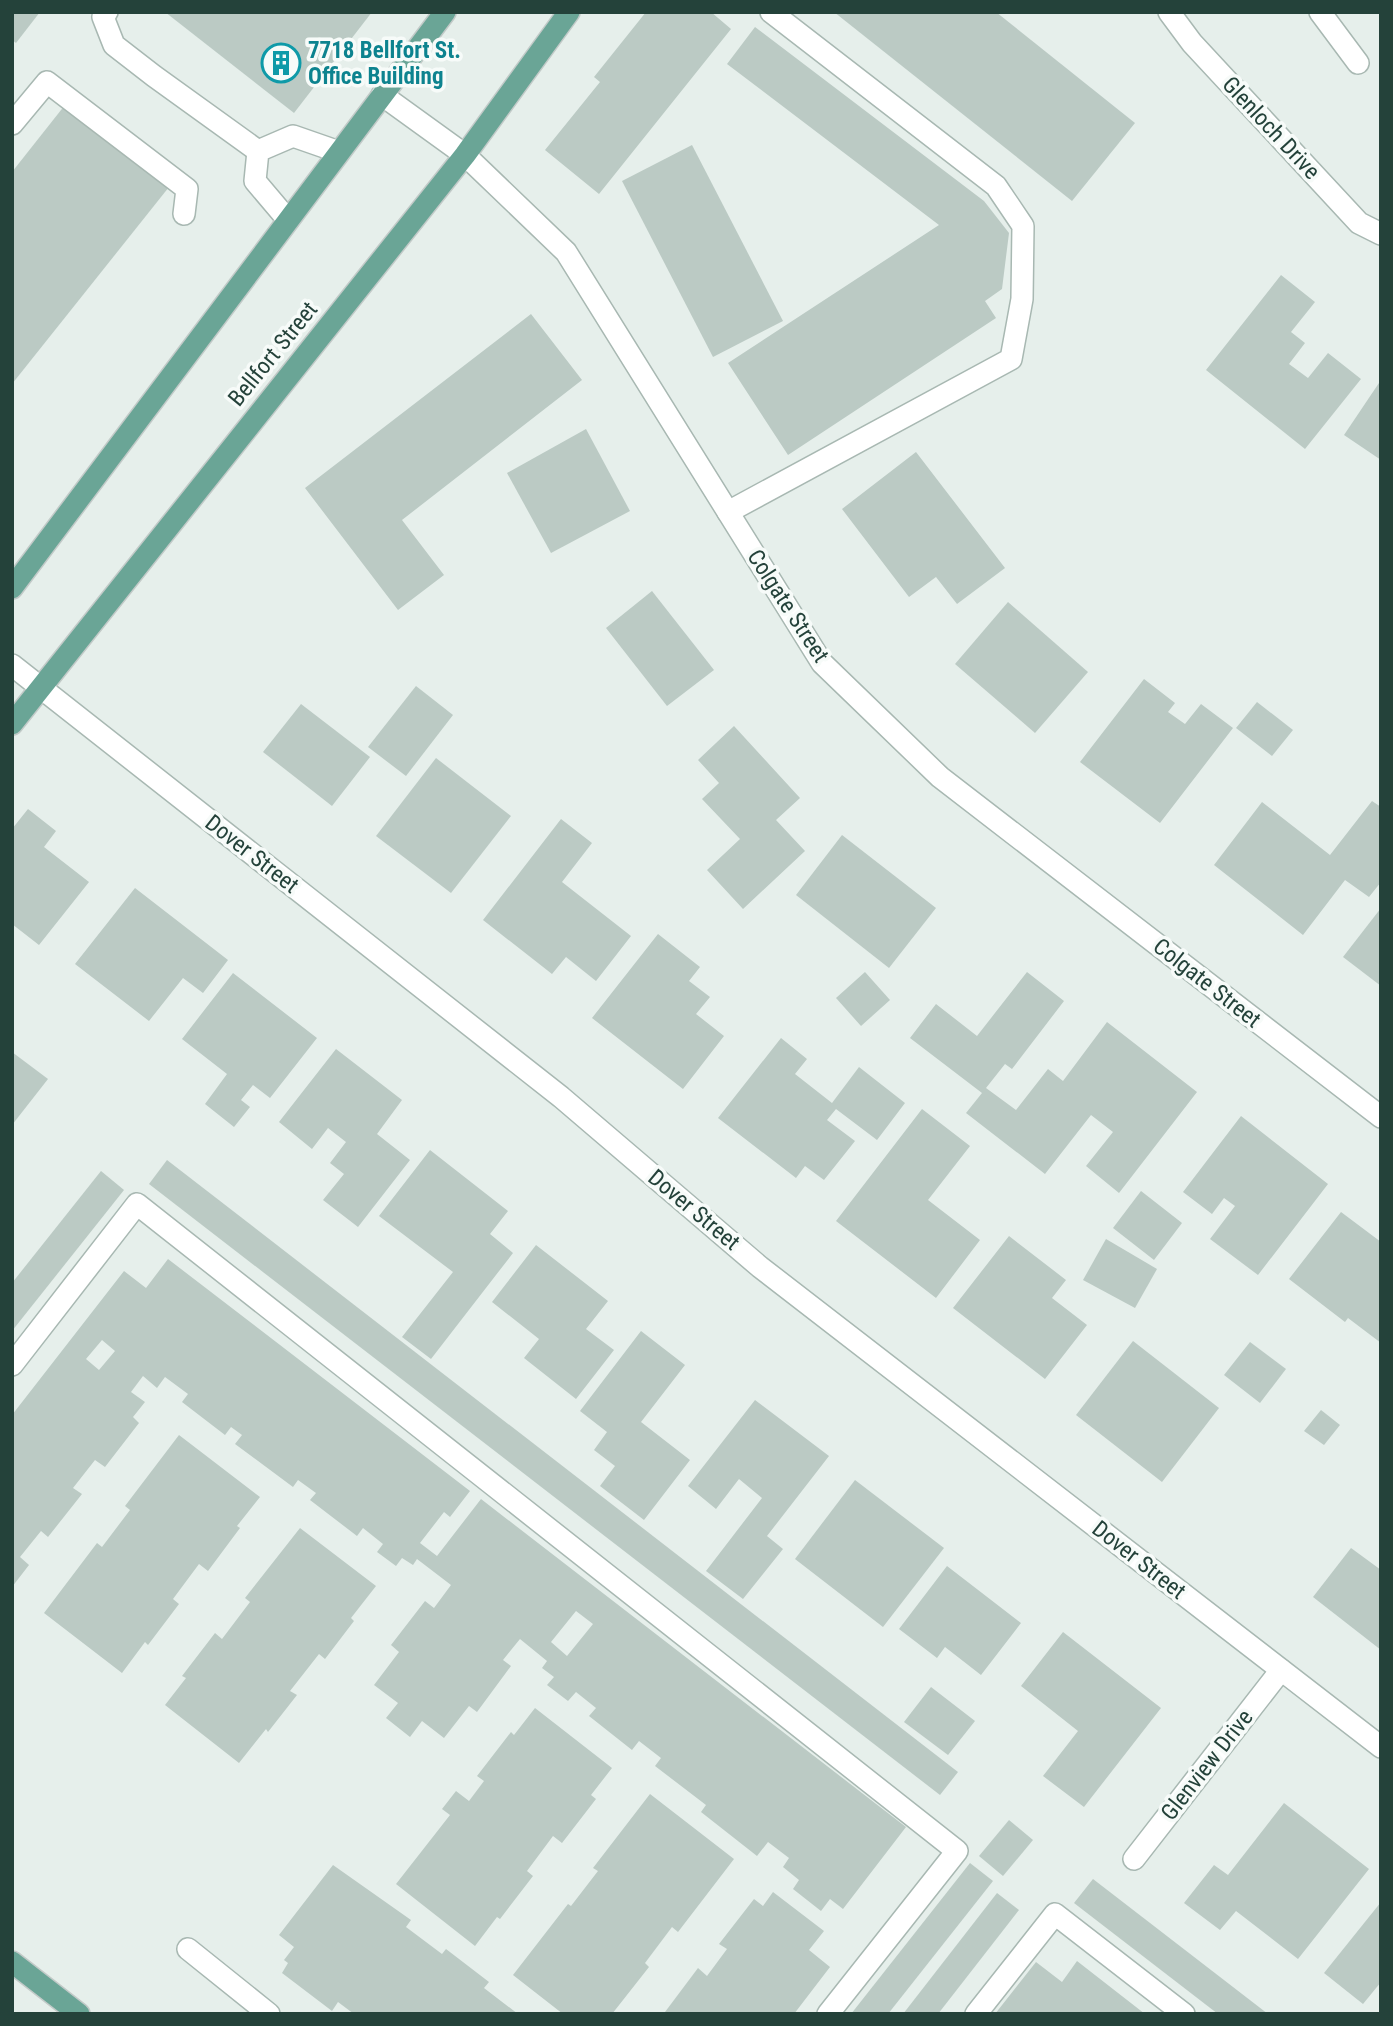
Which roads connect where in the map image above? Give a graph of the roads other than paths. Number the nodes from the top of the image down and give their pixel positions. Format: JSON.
{"nodes":[{"id":1,"x":107,"y":12,"type":"edge"},
{"id":2,"x":444,"y":12,"type":"edge"},
{"id":3,"x":569,"y":12,"type":"edge"},
{"id":4,"x":771,"y":12,"type":"edge"},
{"id":5,"x":1169,"y":12,"type":"edge"},
{"id":6,"x":1320,"y":12,"type":"edge"},
{"id":7,"x":1358,"y":63,"type":"dead end"},
{"id":8,"x":382,"y":95,"type":"junction"},
{"id":9,"x":12,"y":124,"type":"edge"},
{"id":10,"x":258,"y":151,"type":"junction"},
{"id":11,"x":339,"y":152,"type":"junction"},
{"id":12,"x":466,"y":155,"type":"junction"},
{"id":13,"x":184,"y":214,"type":"dead end"},
{"id":14,"x":288,"y":220,"type":"junction"},
{"id":15,"x":1381,"y":234,"type":"edge"},
{"id":16,"x":728,"y":512,"type":"junction"},
{"id":17,"x":12,"y":588,"type":"edge"},
{"id":18,"x":12,"y":665,"type":"edge"},
{"id":19,"x":41,"y":687,"type":"junction"},
{"id":20,"x":12,"y":724,"type":"edge"},
{"id":21,"x":1381,"y":1116,"type":"edge"},
{"id":22,"x":12,"y":1366,"type":"edge"},
{"id":23,"x":1281,"y":1670,"type":"junction"},
{"id":24,"x":1381,"y":1747,"type":"edge"},
{"id":25,"x":1133,"y":1859,"type":"dead end"},
{"id":26,"x":188,"y":1949,"type":"dead end"},
{"id":27,"x":12,"y":1962,"type":"edge"},
{"id":28,"x":79,"y":2014,"type":"edge"},
{"id":29,"x":269,"y":2014,"type":"edge"},
{"id":30,"x":828,"y":2014,"type":"edge"},
{"id":31,"x":976,"y":2014,"type":"edge"},
{"id":32,"x":1184,"y":2014,"type":"edge"}],
"edges":[{"from":1,"to":10,"type":"street"},
{"from":2,"to":8,"type":"main road"},
{"from":3,"to":12,"type":"main road","name":"Bellfort Street"},
{"from":4,"to":16,"type":"street"},
{"from":5,"to":15,"type":"street","name":"Glenloch Drive"},
{"from":6,"to":7,"type":"street"},
{"from":8,"to":11,"type":"main road"},
{"from":8,"to":12,"type":"street","name":"Colgate Street"},
{"from":9,"to":13,"type":"street"},
{"from":10,"to":11,"type":"street"},
{"from":10,"to":14,"type":"street"},
{"from":11,"to":14,"type":"main road"},
{"from":12,"to":16,"type":"street","name":"Colgate Street"},
{"from":12,"to":19,"type":"main road","name":"Bellfort Street"},
{"from":14,"to":17,"type":"main road"},
{"from":16,"to":21,"type":"street","name":"Colgate Street"},
{"from":18,"to":19,"type":"street","name":"Dover Street"},
{"from":19,"to":20,"type":"main road","name":"Bellfort Street"},
{"from":19,"to":23,"type":"street","name":"Dover Street"},
{"from":22,"to":30,"type":"street"},
{"from":23,"to":24,"type":"street","name":"Dover Street"},
{"from":23,"to":25,"type":"street","name":"Glenview Drive"},
{"from":26,"to":29,"type":"street"},
{"from":27,"to":28,"type":"main road"},
{"from":31,"to":32,"type":"street"}]}
